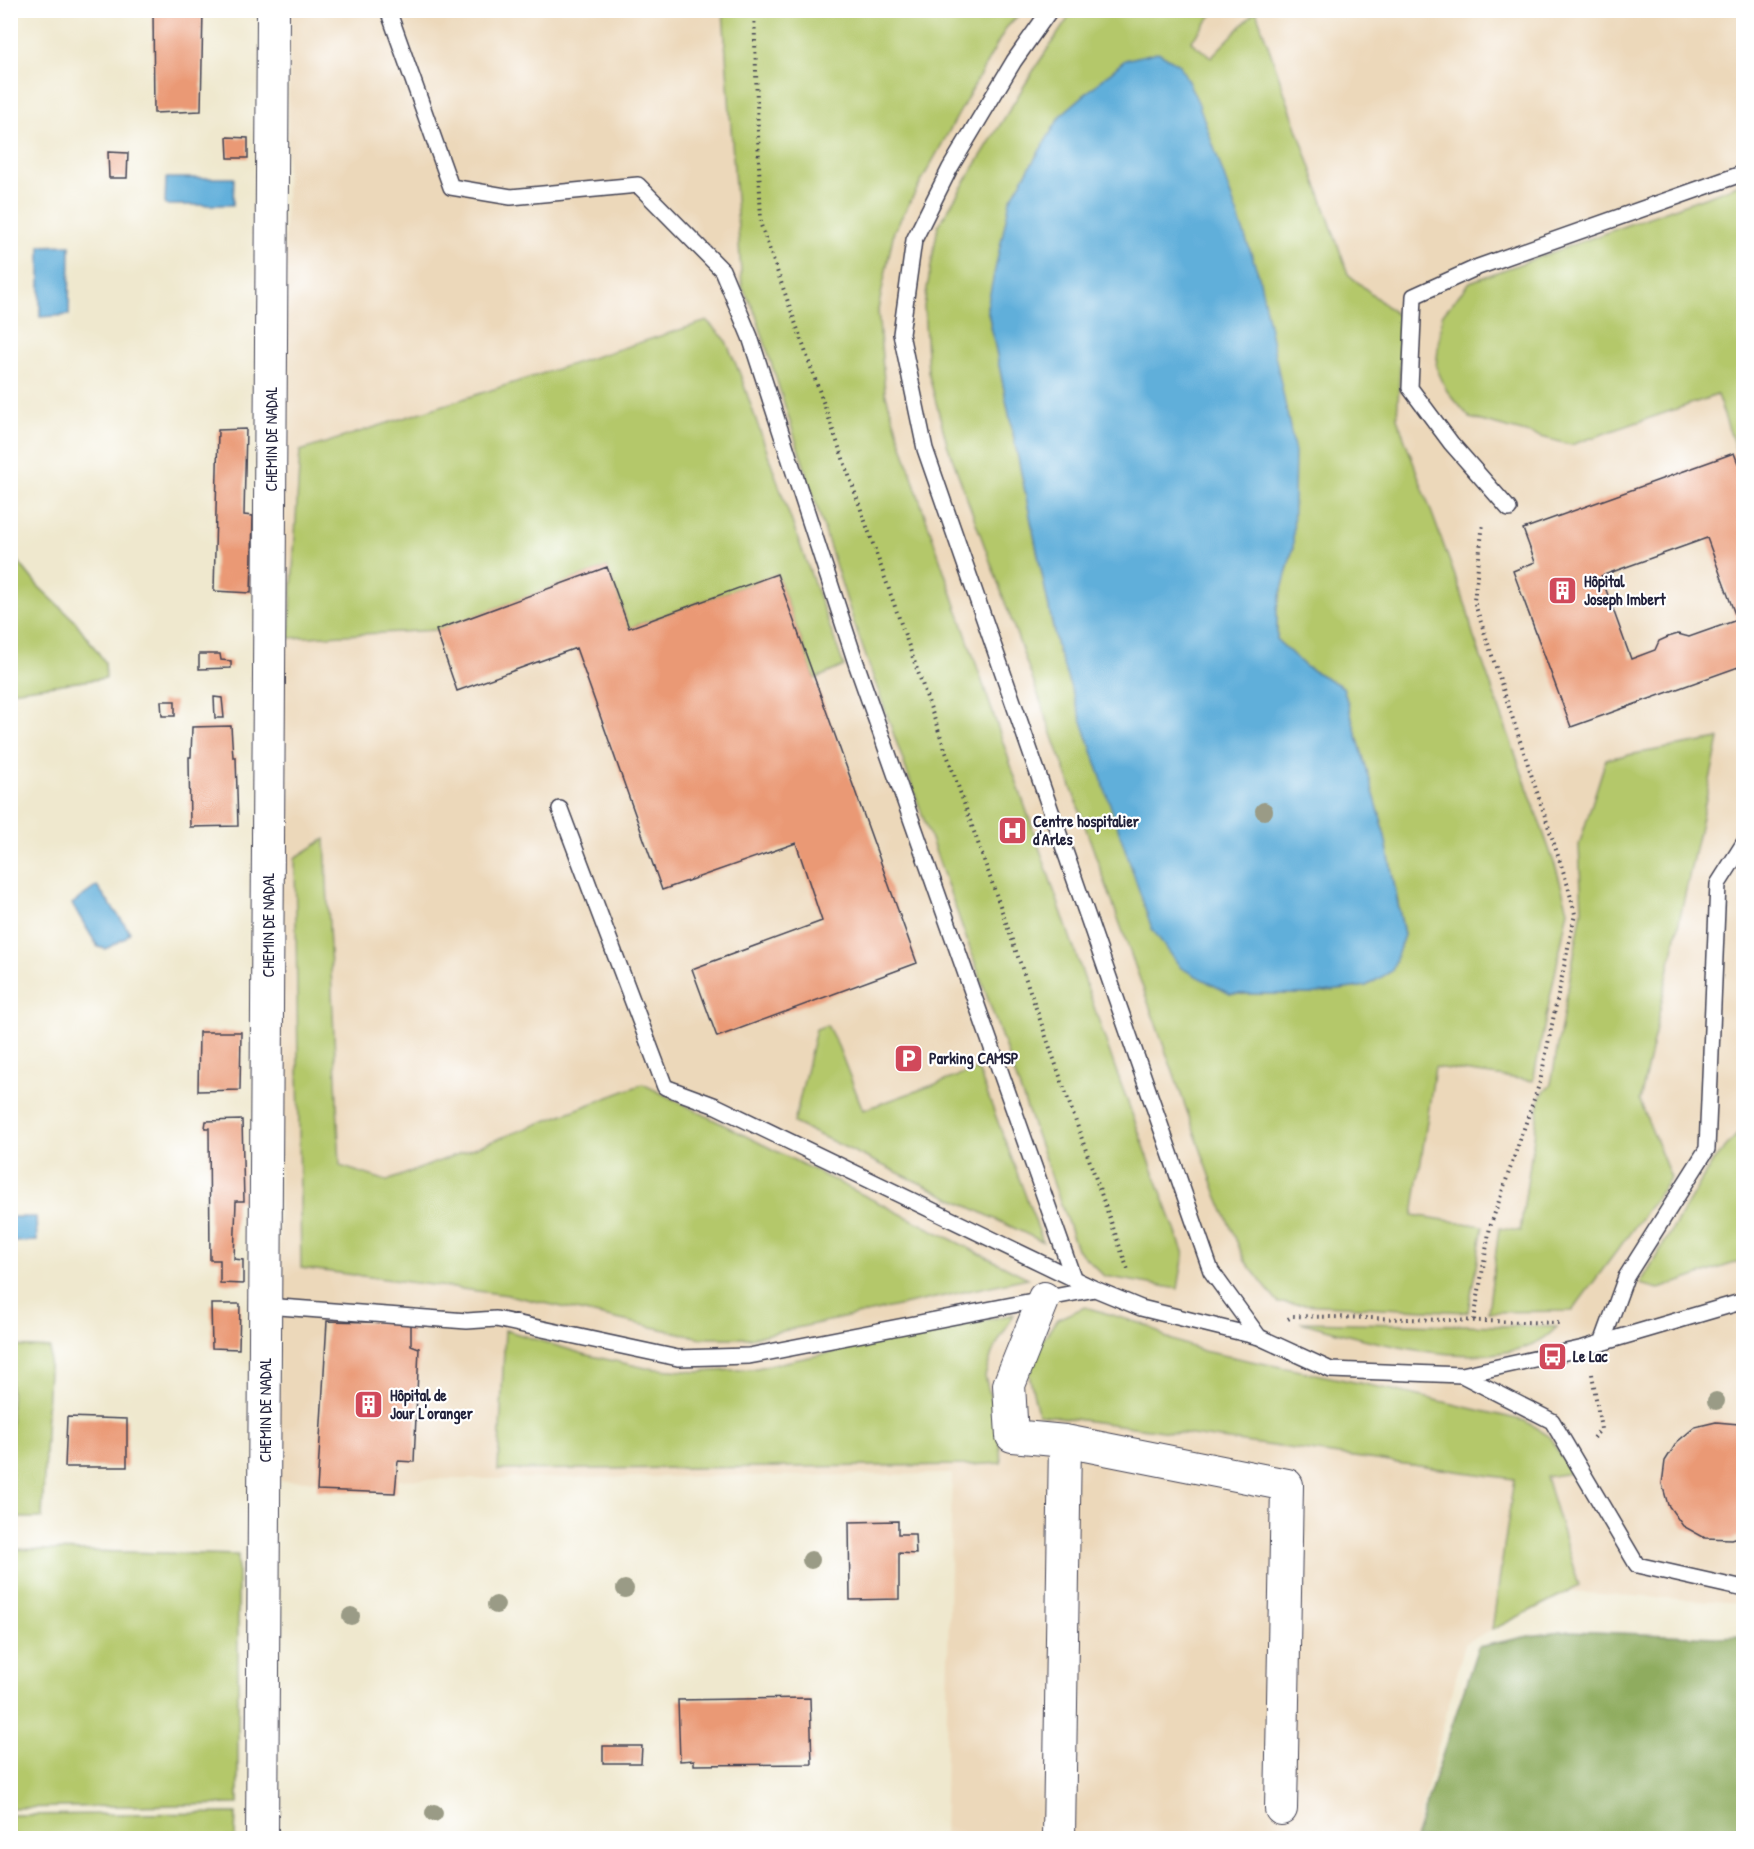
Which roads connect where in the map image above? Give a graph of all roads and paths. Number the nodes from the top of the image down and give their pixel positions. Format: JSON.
{"nodes":[{"id":1,"x":273,"y":10,"type":"edge"},
{"id":2,"x":388,"y":10,"type":"edge"},
{"id":3,"x":754,"y":10,"type":"edge"},
{"id":4,"x":1050,"y":10,"type":"edge"},
{"id":5,"x":1743,"y":173,"type":"edge"},
{"id":6,"x":1509,"y":508,"type":"joint"},
{"id":7,"x":560,"y":809,"type":"dead end"},
{"id":8,"x":1743,"y":843,"type":"edge"},
{"id":9,"x":1074,"y":1280,"type":"junction"},
{"id":10,"x":1095,"y":1289,"type":"junction"},
{"id":11,"x":1044,"y":1298,"type":"junction"},
{"id":12,"x":1743,"y":1301,"type":"edge"},
{"id":13,"x":266,"y":1306,"type":"junction"},
{"id":14,"x":1141,"y":1308,"type":"junction"},
{"id":15,"x":1474,"y":1320,"type":"dead end"},
{"id":16,"x":1259,"y":1337,"type":"junction"},
{"id":17,"x":1602,"y":1342,"type":"junction"},
{"id":18,"x":1462,"y":1375,"type":"junction"},
{"id":19,"x":1065,"y":1441,"type":"junction"},
{"id":20,"x":1743,"y":1589,"type":"edge"},
{"id":21,"x":1281,"y":1809,"type":"dead end"},
{"id":22,"x":262,"y":1839,"type":"edge"},
{"id":23,"x":1061,"y":1839,"type":"edge"}],
"edges":[{"from":1,"to":13,"type":"street","name":"CHEMIN DE NADAL"},
{"from":2,"to":9,"type":"lane"},
{"from":3,"to":14,"type":"path"},
{"from":4,"to":16,"type":"lane"},
{"from":5,"to":6,"type":"lane"},
{"from":6,"to":15,"type":"path"},
{"from":7,"to":9,"type":"lane"},
{"from":8,"to":17,"type":"lane"},
{"from":9,"to":10,"type":"lane"},
{"from":10,"to":11,"type":"lane"},
{"from":10,"to":14,"type":"lane"},
{"from":11,"to":13,"type":"lane"},
{"from":11,"to":19,"type":"street"},
{"from":12,"to":17,"type":"lane"},
{"from":13,"to":22,"type":"street","name":"CHEMIN DE NADAL"},
{"from":14,"to":16,"type":"lane"},
{"from":16,"to":18,"type":"lane"},
{"from":17,"to":18,"type":"lane"},
{"from":18,"to":20,"type":"lane"},
{"from":19,"to":21,"type":"street"},
{"from":19,"to":23,"type":"street"}]}
